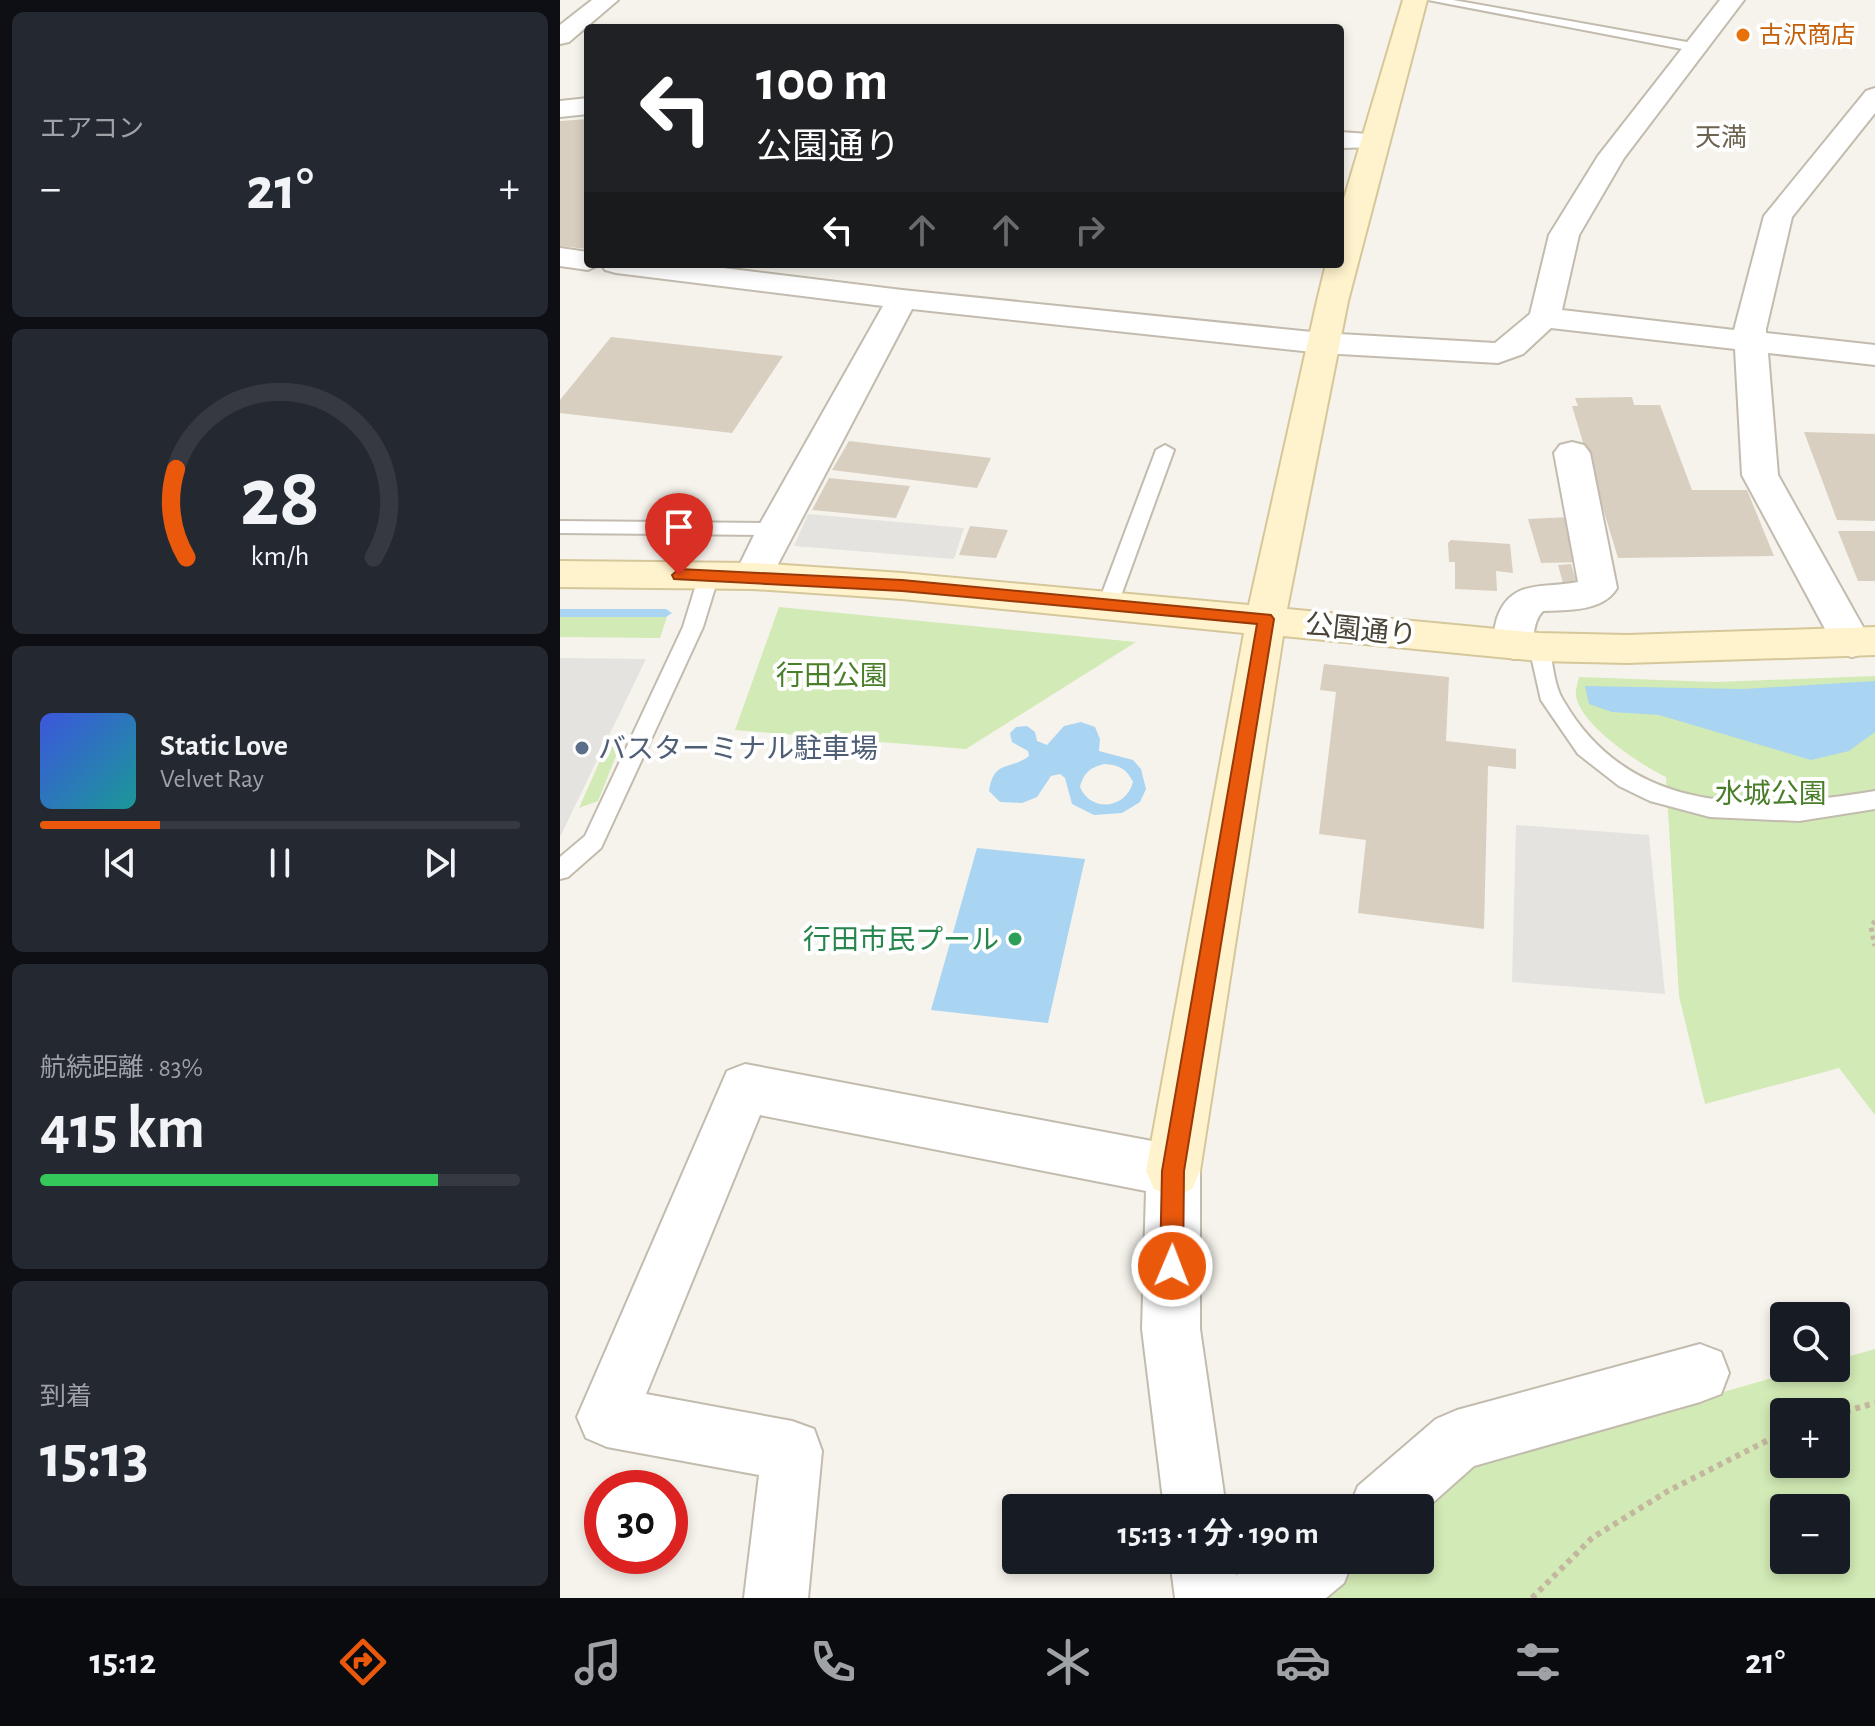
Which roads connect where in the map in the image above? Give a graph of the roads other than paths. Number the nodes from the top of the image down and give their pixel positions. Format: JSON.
{"nodes":[{"id":1,"x":606,"y":0,"type":"edge"},
{"id":2,"x":1415,"y":0,"type":"edge"},
{"id":3,"x":1434,"y":0,"type":"edge"},
{"id":4,"x":1732,"y":0,"type":"edge"},
{"id":5,"x":560,"y":37,"type":"edge"},
{"id":6,"x":1698,"y":48,"type":"junction"},
{"id":7,"x":1875,"y":96,"type":"edge"},
{"id":8,"x":584,"y":106,"type":"edge"},
{"id":9,"x":560,"y":109,"type":"edge"},
{"id":10,"x":1356,"y":141,"type":"edge"},
{"id":11,"x":1344,"y":212,"type":"edge"},
{"id":12,"x":560,"y":257,"type":"edge"},
{"id":13,"x":584,"y":260,"type":"edge"},
{"id":14,"x":649,"y":268,"type":"edge"},
{"id":15,"x":1335,"y":268,"type":"edge"},
{"id":16,"x":902,"y":299,"type":"junction"},
{"id":17,"x":1545,"y":318,"type":"junction"},
{"id":18,"x":1751,"y":342,"type":"junction"},
{"id":19,"x":1322,"y":343,"type":"junction"},
{"id":20,"x":1875,"y":355,"type":"edge"},
{"id":21,"x":1165,"y":450,"type":"dead end"},
{"id":22,"x":1572,"y":453,"type":"dead end"},
{"id":23,"x":560,"y":527,"type":"edge"},
{"id":24,"x":775,"y":529,"type":"junction"},
{"id":25,"x":560,"y":574,"type":"edge"},
{"id":26,"x":709,"y":575,"type":"junction"},
{"id":27,"x":753,"y":576,"type":"junction"},
{"id":28,"x":1108,"y":604,"type":"junction"},
{"id":29,"x":1266,"y":619,"type":"junction"},
{"id":30,"x":1863,"y":642,"type":"edge"},
{"id":31,"x":1526,"y":646,"type":"junction"},
{"id":32,"x":1875,"y":800,"type":"edge"},
{"id":33,"x":560,"y":870,"type":"edge"},
{"id":34,"x":1173,"y":1171,"type":"junction"},
{"id":35,"x":1700,"y":1373,"type":"dead end"},
{"id":36,"x":1193,"y":1494,"type":"edge"},
{"id":37,"x":1396,"y":1494,"type":"edge"},
{"id":38,"x":1204,"y":1574,"type":"edge"},
{"id":39,"x":1305,"y":1574,"type":"edge"},
{"id":40,"x":776,"y":1598,"type":"edge"},
{"id":41,"x":1207,"y":1598,"type":"edge"},
{"id":42,"x":1259,"y":1598,"type":"edge"}],
"edges":[{"from":1,"to":5,"type":"street"},
{"from":2,"to":10,"type":"street"},
{"from":3,"to":6,"type":"lane"},
{"from":4,"to":6,"type":"street"},
{"from":6,"to":17,"type":"street"},
{"from":7,"to":18,"type":"street"},
{"from":8,"to":9,"type":"street"},
{"from":10,"to":11,"type":"street"},
{"from":12,"to":13,"type":"street"},
{"from":14,"to":16,"type":"street"},
{"from":15,"to":19,"type":"street"},
{"from":16,"to":19,"type":"street"},
{"from":16,"to":24,"type":"street"},
{"from":17,"to":18,"type":"street"},
{"from":17,"to":19,"type":"street"},
{"from":18,"to":20,"type":"street"},
{"from":18,"to":30,"type":"street"},
{"from":19,"to":29,"type":"street"},
{"from":21,"to":28,"type":"lane"},
{"from":22,"to":31,"type":"street"},
{"from":23,"to":24,"type":"lane"},
{"from":24,"to":27,"type":"street"},
{"from":25,"to":26,"type":"street","name":"公園通り"},
{"from":26,"to":27,"type":"street","name":"公園通り"},
{"from":26,"to":33,"type":"lane"},
{"from":27,"to":28,"type":"street","name":"公園通り"},
{"from":28,"to":29,"type":"street","name":"公園通り"},
{"from":29,"to":31,"type":"street","name":"公園通り"},
{"from":29,"to":34,"type":"street"},
{"from":30,"to":31,"type":"street","name":"公園通り"},
{"from":31,"to":32,"type":"lane"},
{"from":34,"to":36,"type":"street"},
{"from":34,"to":40,"type":"street"},
{"from":35,"to":37,"type":"street"},
{"from":38,"to":41,"type":"street"},
{"from":39,"to":42,"type":"street"}]}
